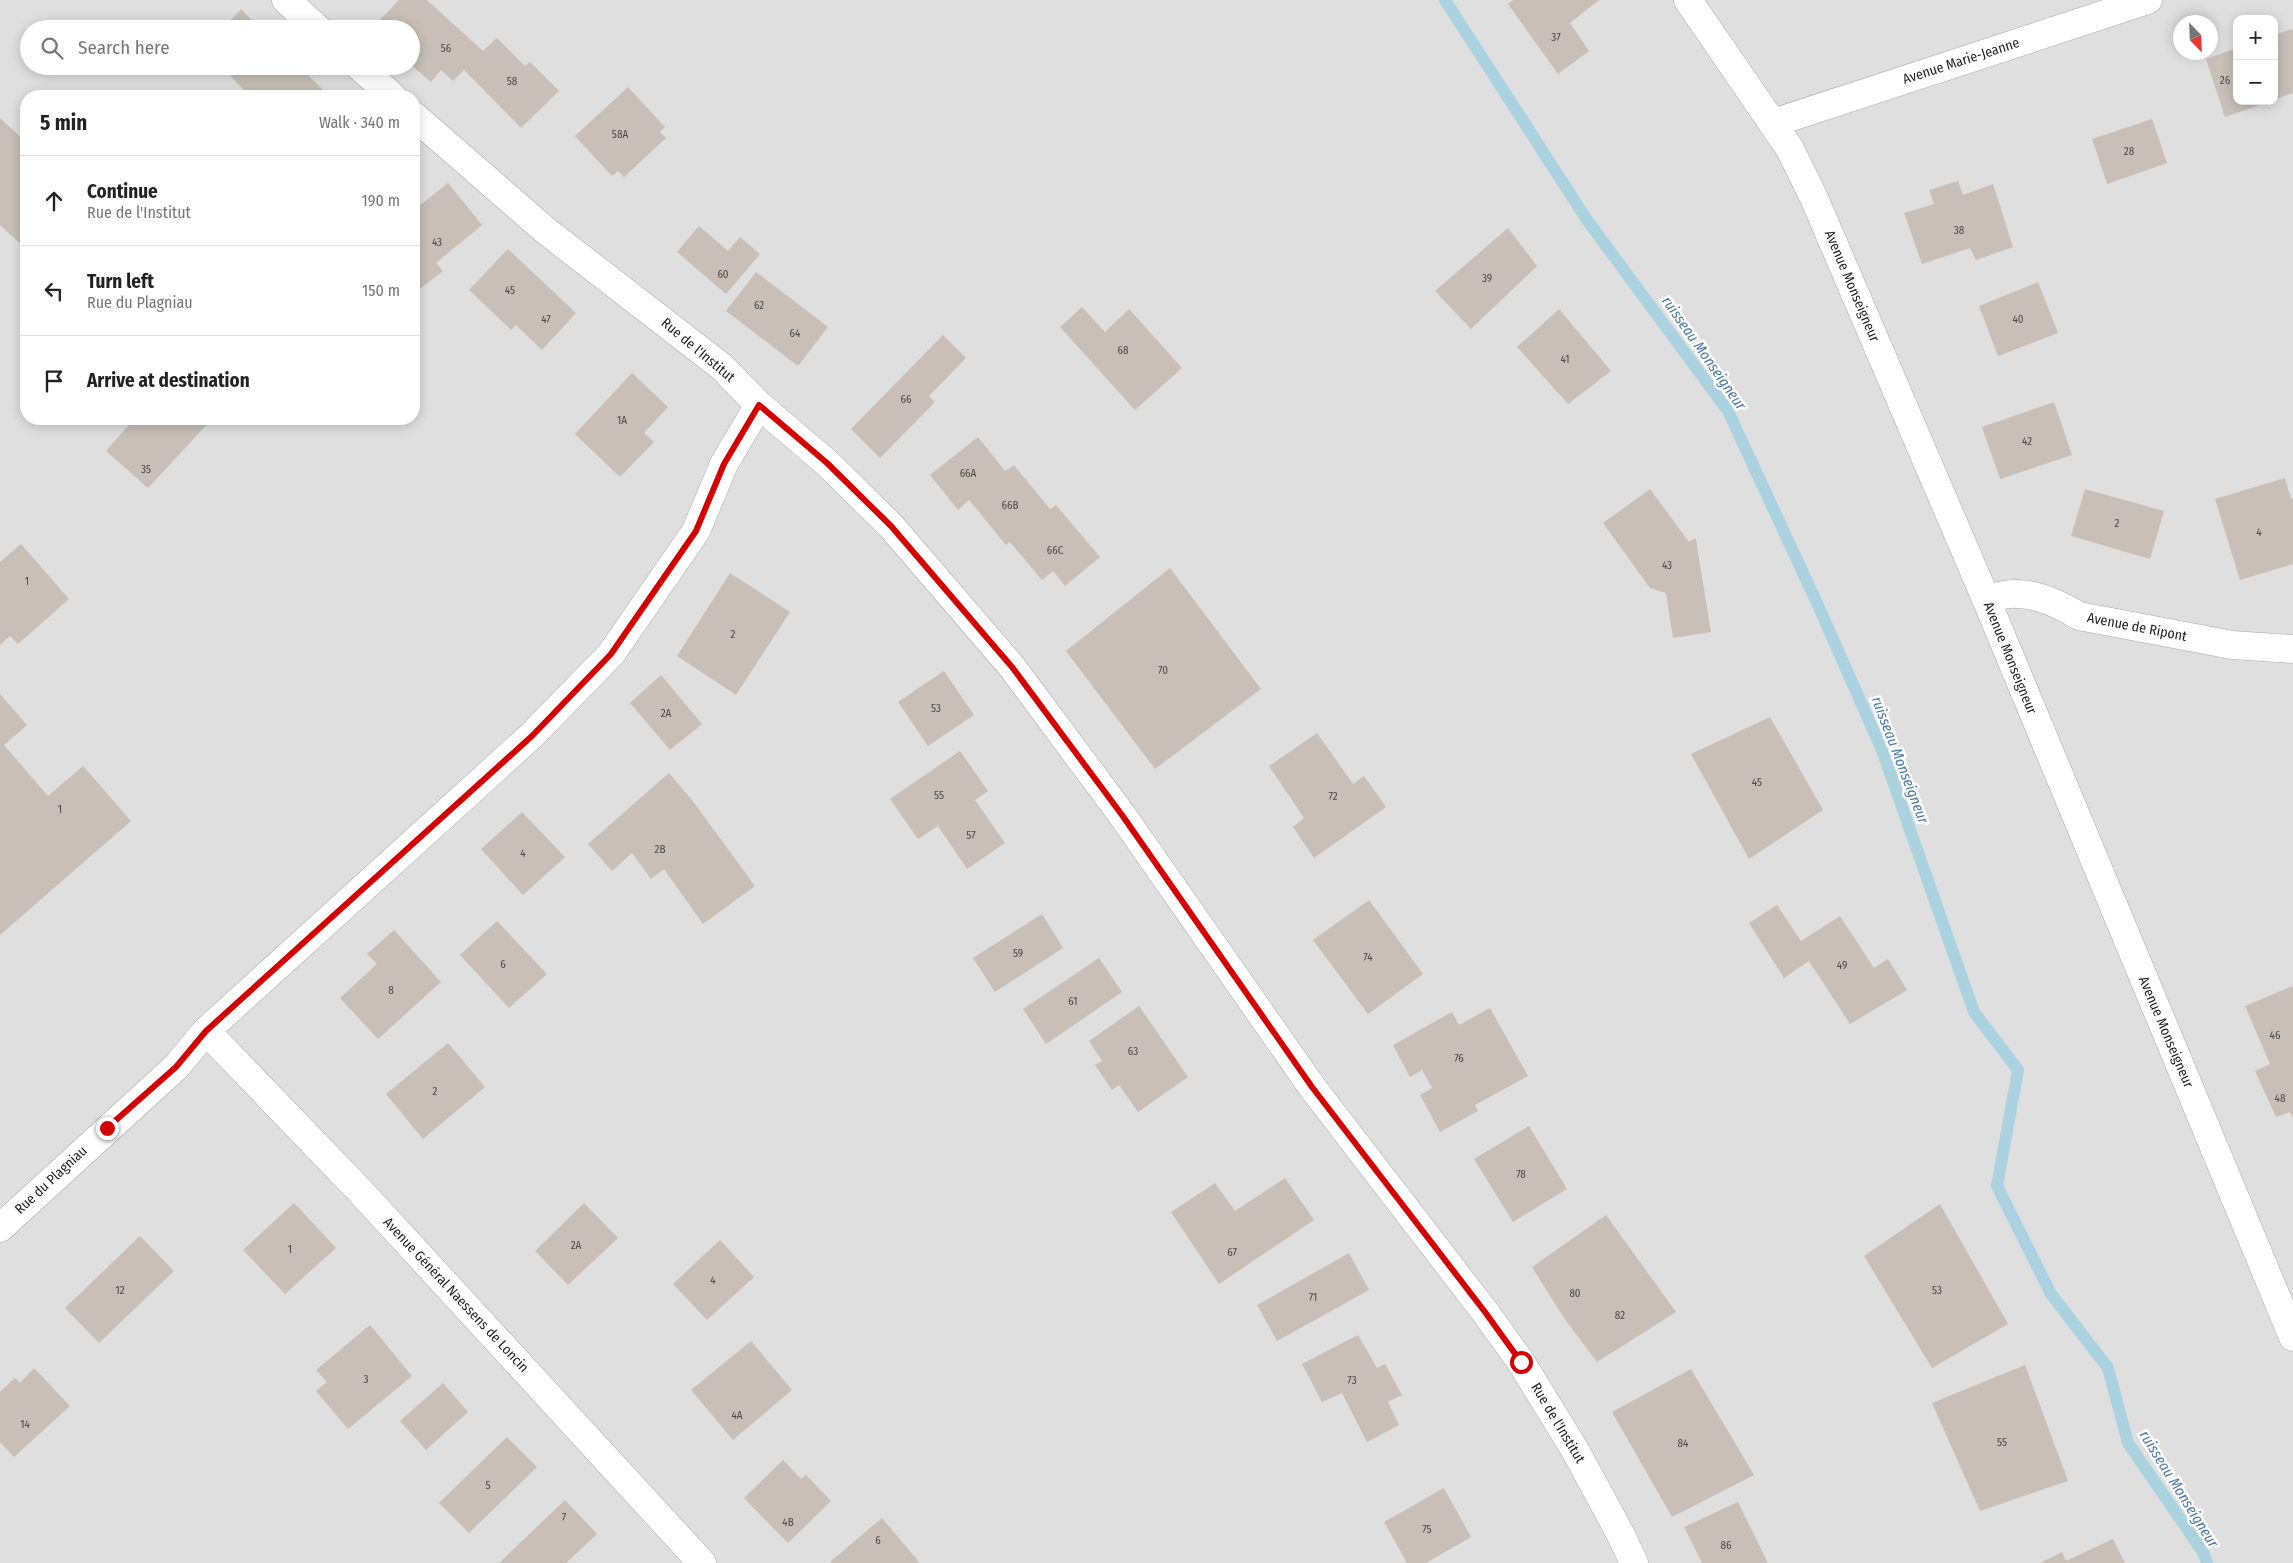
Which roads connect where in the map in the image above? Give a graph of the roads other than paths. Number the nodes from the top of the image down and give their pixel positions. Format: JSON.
{"nodes":[{"id":1,"x":286,"y":0,"type":"edge"},
{"id":2,"x":1688,"y":0,"type":"edge"},
{"id":3,"x":2148,"y":0,"type":"edge"},
{"id":4,"x":308,"y":20,"type":"edge"},
{"id":5,"x":369,"y":75,"type":"edge"},
{"id":6,"x":385,"y":90,"type":"edge"},
{"id":7,"x":420,"y":121,"type":"edge"},
{"id":8,"x":1773,"y":123,"type":"junction"},
{"id":9,"x":759,"y":405,"type":"junction"},
{"id":10,"x":1986,"y":599,"type":"junction"},
{"id":11,"x":2293,"y":649,"type":"edge"},
{"id":12,"x":206,"y":1031,"type":"junction"},
{"id":13,"x":0,"y":1228,"type":"edge"},
{"id":14,"x":2293,"y":1337,"type":"edge"},
{"id":15,"x":702,"y":1563,"type":"edge"},
{"id":16,"x":1634,"y":1563,"type":"edge"}],
"edges":[{"from":1,"to":4,"type":"street"},
{"from":2,"to":8,"type":"street","name":"Avenue Monseigneur"},
{"from":3,"to":8,"type":"street","name":"Avenue Marie-Jeanne"},
{"from":5,"to":6,"type":"street"},
{"from":7,"to":9,"type":"street","name":"Rue de l'Institut"},
{"from":8,"to":10,"type":"street","name":"Avenue Monseigneur"},
{"from":9,"to":12,"type":"street","name":"Rue du Plagniau"},
{"from":9,"to":16,"type":"street","name":"Rue de l'Institut"},
{"from":10,"to":11,"type":"street","name":"Avenue de Ripont"},
{"from":10,"to":14,"type":"street","name":"Avenue Monseigneur"},
{"from":12,"to":13,"type":"street","name":"Rue du Plagniau"},
{"from":12,"to":15,"type":"street","name":"Avenue Général Naessens de Loncin"}]}
